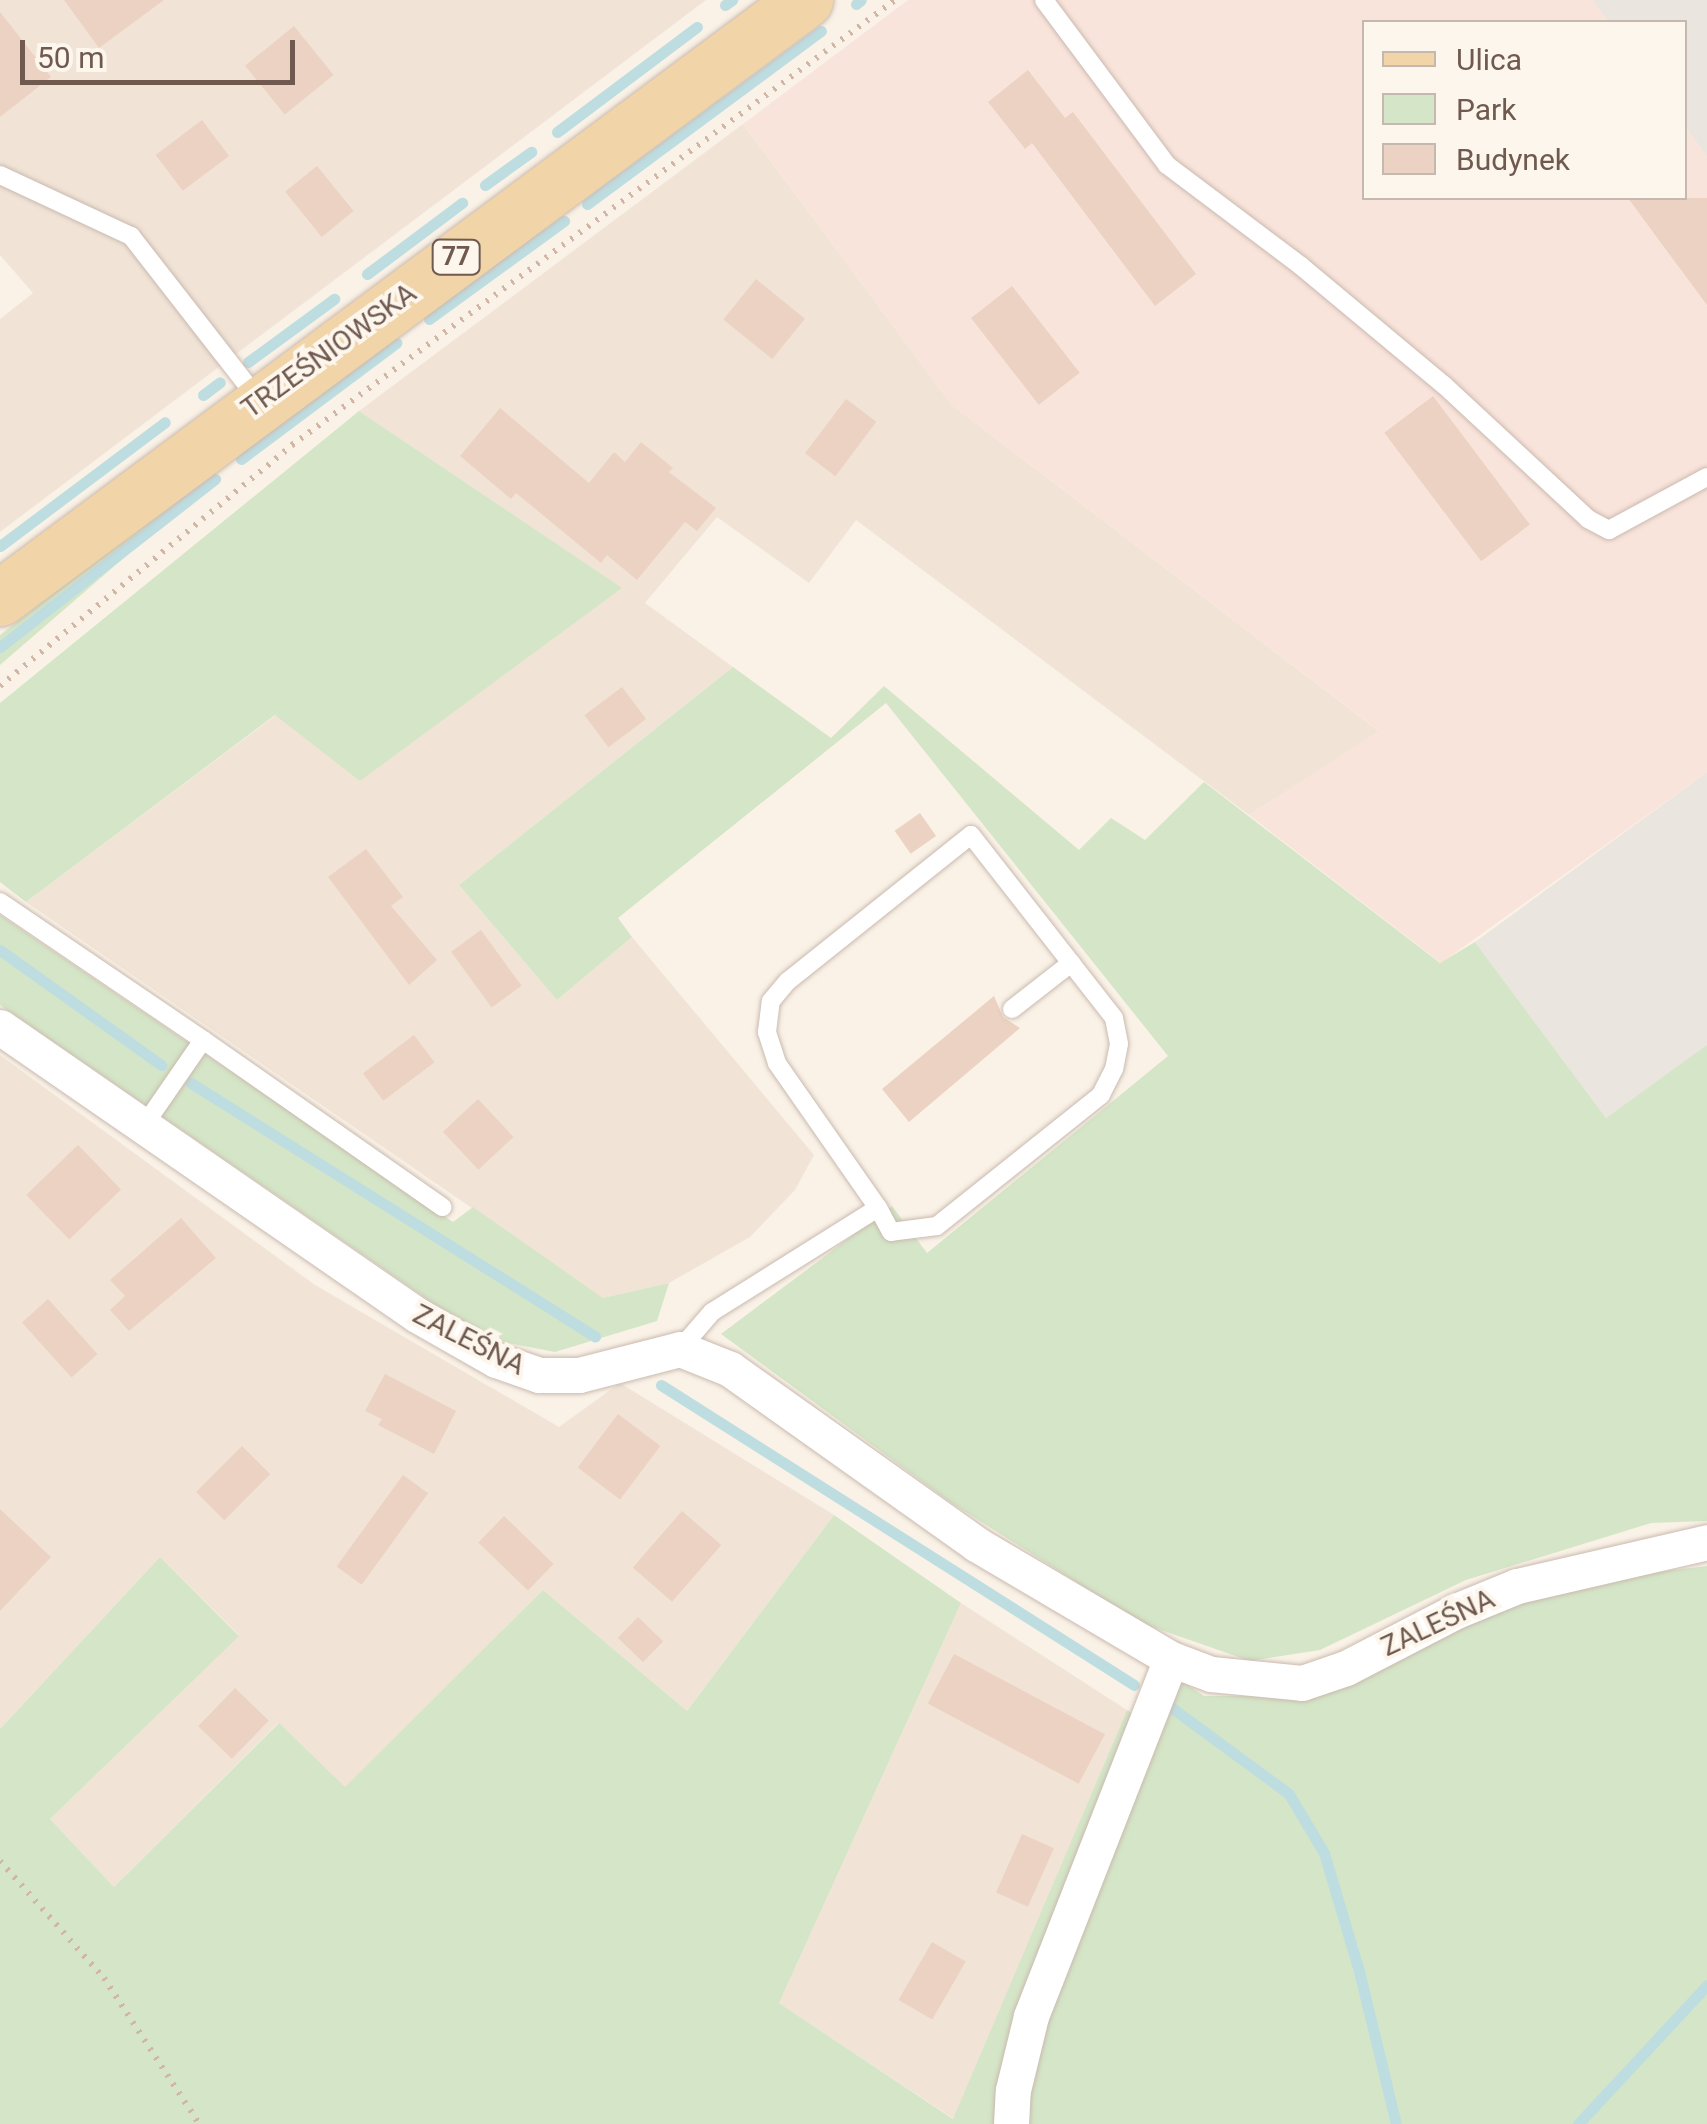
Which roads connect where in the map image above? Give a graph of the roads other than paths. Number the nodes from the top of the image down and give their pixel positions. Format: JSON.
{"nodes":[{"id":1,"x":805,"y":0,"type":"edge"},
{"id":2,"x":1044,"y":0,"type":"edge"},
{"id":3,"x":0,"y":175,"type":"edge"},
{"id":4,"x":260,"y":402,"type":"junction"},
{"id":5,"x":1707,"y":478,"type":"edge"},
{"id":6,"x":0,"y":598,"type":"edge"},
{"id":7,"x":0,"y":902,"type":"edge"},
{"id":8,"x":1071,"y":962,"type":"junction"},
{"id":9,"x":1012,"y":1009,"type":"dead end"},
{"id":10,"x":0,"y":1027,"type":"edge"},
{"id":11,"x":203,"y":1040,"type":"junction"},
{"id":12,"x":143,"y":1128,"type":"junction"},
{"id":13,"x":442,"y":1207,"type":"dead end"},
{"id":14,"x":878,"y":1208,"type":"junction"},
{"id":15,"x":680,"y":1349,"type":"junction"},
{"id":16,"x":1707,"y":1542,"type":"edge"},
{"id":17,"x":1170,"y":1658,"type":"junction"},
{"id":18,"x":1011,"y":2124,"type":"edge"}],
"edges":[{"from":1,"to":4,"type":"main road","name":"TRZEŚNIOWSKA","number":"77"},
{"from":2,"to":5,"type":"lane"},
{"from":3,"to":4,"type":"lane"},
{"from":4,"to":6,"type":"main road","name":"TRZEŚNIOWSKA","number":"77"},
{"from":7,"to":11,"type":"lane"},
{"from":8,"to":9,"type":"lane"},
{"from":8,"to":14,"type":"lane"},
{"from":8,"to":14,"type":"lane"},
{"from":10,"to":12,"type":"street","name":"ZALEŚNA"},
{"from":11,"to":12,"type":"lane"},
{"from":11,"to":13,"type":"lane"},
{"from":12,"to":15,"type":"street","name":"ZALEŚNA"},
{"from":14,"to":15,"type":"lane"},
{"from":15,"to":17,"type":"street","name":"ZALEŚNA"},
{"from":16,"to":17,"type":"street","name":"ZALEŚNA"},
{"from":17,"to":18,"type":"street"}]}
